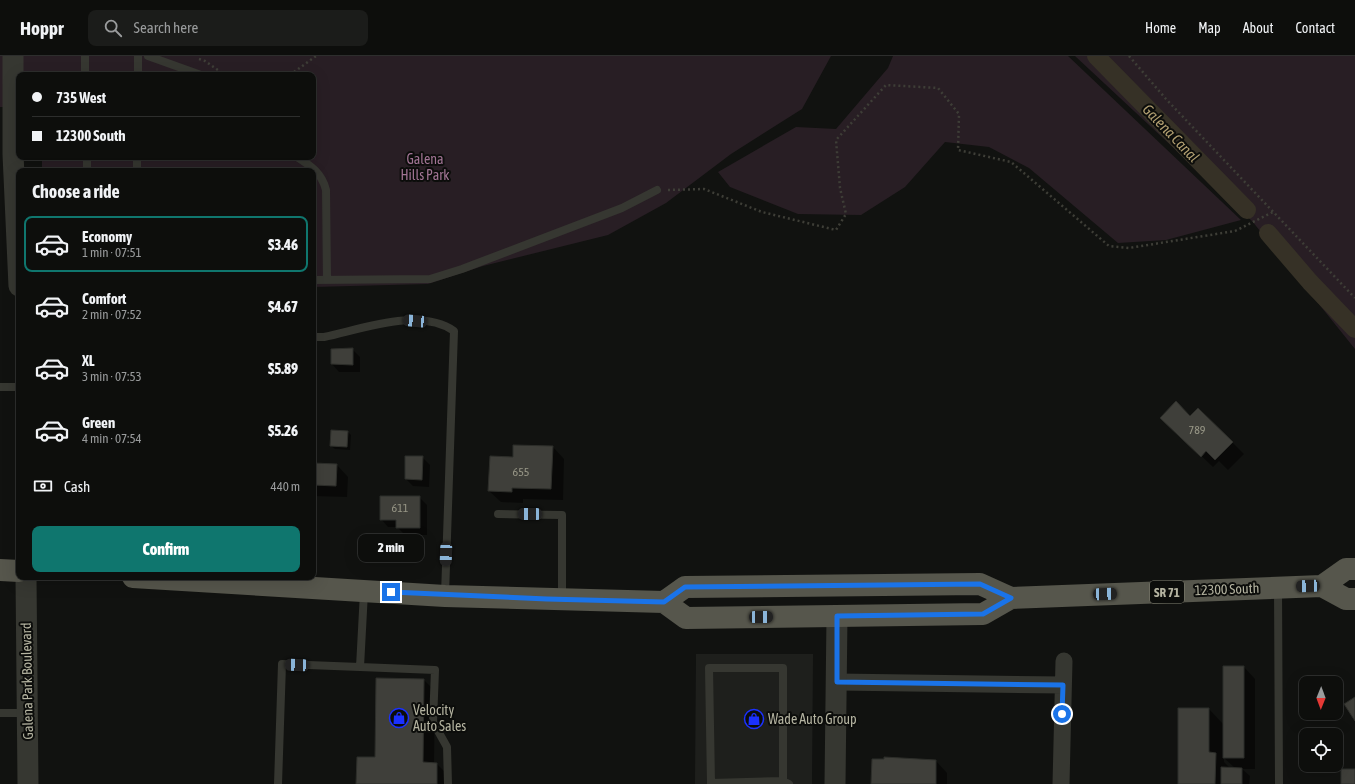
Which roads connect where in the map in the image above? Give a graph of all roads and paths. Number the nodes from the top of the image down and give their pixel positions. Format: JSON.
{"nodes":[{"id":1,"x":13,"y":56,"type":"edge"},
{"id":2,"x":85,"y":56,"type":"edge"},
{"id":3,"x":138,"y":56,"type":"edge"},
{"id":4,"x":148,"y":56,"type":"edge"},
{"id":5,"x":316,"y":56,"type":"edge"},
{"id":6,"x":1129,"y":56,"type":"edge"},
{"id":7,"x":85,"y":72,"type":"edge"},
{"id":8,"x":138,"y":72,"type":"edge"},
{"id":9,"x":193,"y":72,"type":"edge"},
{"id":10,"x":294,"y":72,"type":"edge"},
{"id":11,"x":301,"y":160,"type":"edge"},
{"id":12,"x":313,"y":168,"type":"edge"},
{"id":13,"x":316,"y":171,"type":"edge"},
{"id":14,"x":657,"y":190,"type":"joint"},
{"id":15,"x":1273,"y":212,"type":"junction"},
{"id":16,"x":16,"y":223,"type":"edge"},
{"id":17,"x":316,"y":280,"type":"edge"},
{"id":18,"x":327,"y":280,"type":"junction"},
{"id":19,"x":1355,"y":298,"type":"edge"},
{"id":20,"x":316,"y":337,"type":"edge"},
{"id":21,"x":0,"y":387,"type":"edge"},
{"id":22,"x":16,"y":387,"type":"edge"},
{"id":23,"x":498,"y":514,"type":"dead end"},
{"id":24,"x":1355,"y":569,"type":"edge"},
{"id":25,"x":0,"y":570,"type":"edge"},
{"id":26,"x":16,"y":571,"type":"edge"},
{"id":27,"x":26,"y":580,"type":"edge"},
{"id":28,"x":182,"y":580,"type":"edge"},
{"id":29,"x":1322,"y":586,"type":"junction"},
{"id":30,"x":1278,"y":587,"type":"junction"},
{"id":31,"x":364,"y":591,"type":"junction"},
{"id":32,"x":445,"y":596,"type":"junction"},
{"id":33,"x":1011,"y":598,"type":"junction"},
{"id":34,"x":1355,"y":599,"type":"edge"},
{"id":35,"x":562,"y":600,"type":"junction"},
{"id":36,"x":664,"y":602,"type":"junction"},
{"id":37,"x":837,"y":616,"type":"junction"},
{"id":38,"x":1064,"y":661,"type":"dead end"},
{"id":39,"x":360,"y":667,"type":"junction"},
{"id":40,"x":837,"y":682,"type":"junction"},
{"id":41,"x":1063,"y":685,"type":"junction"},
{"id":42,"x":0,"y":713,"type":"edge"},
{"id":43,"x":27,"y":713,"type":"junction"},
{"id":44,"x":786,"y":783,"type":"edge"},
{"id":45,"x":28,"y":784,"type":"edge"},
{"id":46,"x":278,"y":784,"type":"edge"},
{"id":47,"x":448,"y":784,"type":"edge"},
{"id":48,"x":835,"y":784,"type":"edge"},
{"id":49,"x":1061,"y":784,"type":"edge"},
{"id":50,"x":1279,"y":784,"type":"edge"}],
"edges":[{"from":1,"to":16,"type":"street"},
{"from":2,"to":7,"type":"lane"},
{"from":3,"to":8,"type":"lane"},
{"from":4,"to":9,"type":"lane"},
{"from":5,"to":10,"type":"path"},
{"from":6,"to":15,"type":"path"},
{"from":11,"to":12,"type":"lane"},
{"from":13,"to":18,"type":"lane"},
{"from":14,"to":15,"type":"path"},
{"from":14,"to":18,"type":"lane"},
{"from":15,"to":19,"type":"path"},
{"from":17,"to":18,"type":"lane"},
{"from":20,"to":32,"type":"lane"},
{"from":21,"to":22,"type":"lane"},
{"from":23,"to":35,"type":"lane"},
{"from":24,"to":29,"type":"main road"},
{"from":25,"to":26,"type":"main road"},
{"from":27,"to":43,"type":"street","name":"Galena Park Boulevard"},
{"from":28,"to":31,"type":"main road"},
{"from":29,"to":30,"type":"main road","name":"12300 South","number":"SR 71"},
{"from":29,"to":34,"type":"main road","number":"SR 71"},
{"from":30,"to":33,"type":"main road","name":"12300 South","number":"SR 71"},
{"from":30,"to":50,"type":"lane"},
{"from":31,"to":32,"type":"main road"},
{"from":31,"to":39,"type":"lane"},
{"from":32,"to":35,"type":"main road"},
{"from":33,"to":36,"type":"main road","name":"12300 South","number":"SR 71"},
{"from":33,"to":37,"type":"main road","name":"12300 South","number":"SR 71"},
{"from":35,"to":36,"type":"main road"},
{"from":36,"to":37,"type":"main road","name":"12300 South","number":"SR 71"},
{"from":37,"to":40,"type":"street"},
{"from":38,"to":41,"type":"street"},
{"from":39,"to":46,"type":"lane"},
{"from":39,"to":47,"type":"lane"},
{"from":40,"to":41,"type":"street"},
{"from":40,"to":48,"type":"street"},
{"from":41,"to":49,"type":"street"},
{"from":42,"to":43,"type":"lane"},
{"from":43,"to":45,"type":"street","name":"Galena Park Boulevard"},
{"from":44,"to":44,"type":"lane"}]}
